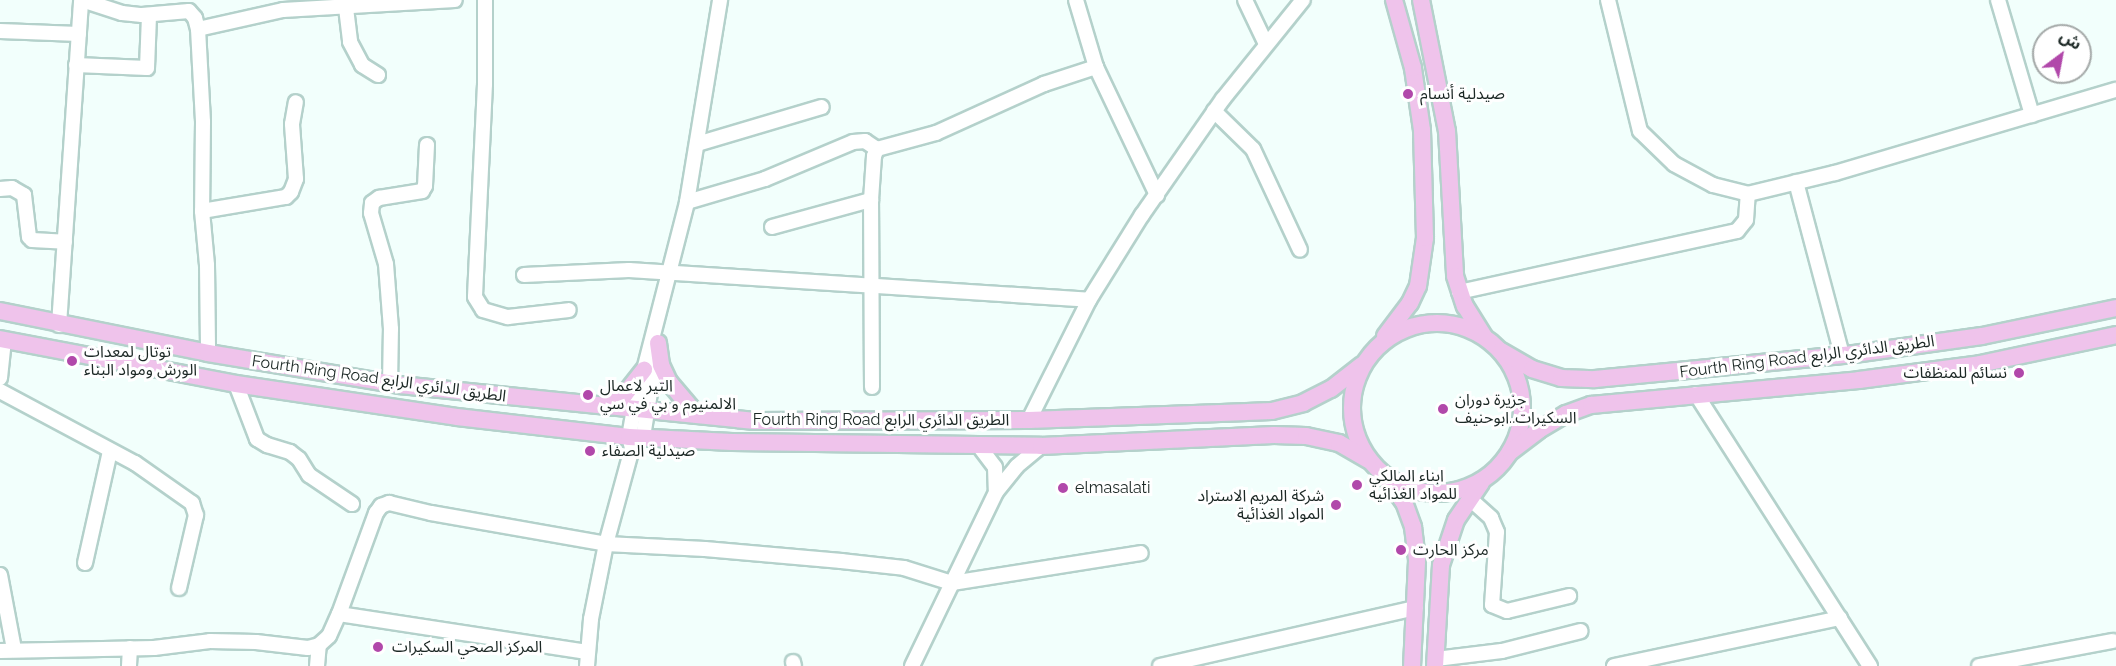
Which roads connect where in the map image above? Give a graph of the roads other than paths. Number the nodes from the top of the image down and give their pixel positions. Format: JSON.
{"nodes":[{"id":1,"x":81,"y":0,"type":"edge"},
{"id":2,"x":454,"y":0,"type":"edge"},
{"id":3,"x":485,"y":0,"type":"edge"},
{"id":4,"x":720,"y":0,"type":"edge"},
{"id":5,"x":1076,"y":0,"type":"edge"},
{"id":6,"x":1245,"y":0,"type":"edge"},
{"id":7,"x":1302,"y":0,"type":"edge"},
{"id":8,"x":1394,"y":0,"type":"edge"},
{"id":9,"x":1421,"y":0,"type":"edge"},
{"id":10,"x":1608,"y":0,"type":"edge"},
{"id":11,"x":1998,"y":0,"type":"edge"},
{"id":12,"x":283,"y":5,"type":"edge"},
{"id":13,"x":346,"y":8,"type":"junction"},
{"id":14,"x":149,"y":15,"type":"junction"},
{"id":15,"x":198,"y":29,"type":"junction"},
{"id":16,"x":0,"y":31,"type":"edge"},
{"id":17,"x":79,"y":34,"type":"junction"},
{"id":18,"x":1266,"y":44,"type":"junction"},
{"id":19,"x":76,"y":65,"type":"junction"},
{"id":20,"x":1096,"y":67,"type":"junction"},
{"id":21,"x":378,"y":75,"type":"dead end"},
{"id":22,"x":2116,"y":90,"type":"edge"},
{"id":23,"x":296,"y":102,"type":"dead end"},
{"id":24,"x":822,"y":107,"type":"dead end"},
{"id":25,"x":1214,"y":111,"type":"junction"},
{"id":26,"x":2032,"y":116,"type":"junction"},
{"id":27,"x":697,"y":144,"type":"junction"},
{"id":28,"x":427,"y":145,"type":"dead end"},
{"id":29,"x":877,"y":149,"type":"junction"},
{"id":30,"x":1796,"y":182,"type":"junction"},
{"id":31,"x":0,"y":189,"type":"edge"},
{"id":32,"x":1748,"y":194,"type":"junction"},
{"id":33,"x":1156,"y":195,"type":"junction"},
{"id":34,"x":871,"y":200,"type":"junction"},
{"id":35,"x":687,"y":202,"type":"junction"},
{"id":36,"x":202,"y":211,"type":"junction"},
{"id":37,"x":772,"y":227,"type":"dead end"},
{"id":38,"x":65,"y":242,"type":"junction"},
{"id":39,"x":1300,"y":250,"type":"dead end"},
{"id":40,"x":669,"y":274,"type":"junction"},
{"id":41,"x":524,"y":275,"type":"dead end"},
{"id":42,"x":872,"y":287,"type":"junction"},
{"id":43,"x":1459,"y":292,"type":"junction"},
{"id":44,"x":1089,"y":300,"type":"junction"},
{"id":45,"x":2116,"y":308,"type":"edge"},
{"id":46,"x":569,"y":310,"type":"dead end"},
{"id":47,"x":0,"y":311,"type":"edge"},
{"id":48,"x":658,"y":321,"type":"junction"},
{"id":49,"x":59,"y":325,"type":"junction"},
{"id":50,"x":2116,"y":334,"type":"edge"},
{"id":51,"x":1485,"y":337,"type":"junction"},
{"id":52,"x":2,"y":340,"type":"edge"},
{"id":53,"x":1380,"y":342,"type":"junction"},
{"id":54,"x":658,"y":343,"type":"junction"},
{"id":55,"x":1501,"y":351,"type":"junction"},
{"id":56,"x":208,"y":353,"type":"junction"},
{"id":57,"x":1842,"y":355,"type":"junction"},
{"id":58,"x":1362,"y":365,"type":"junction"},
{"id":59,"x":644,"y":370,"type":"junction"},
{"id":60,"x":0,"y":378,"type":"edge"},
{"id":61,"x":236,"y":384,"type":"junction"},
{"id":62,"x":390,"y":384,"type":"junction"},
{"id":63,"x":872,"y":387,"type":"dead end"},
{"id":64,"x":0,"y":391,"type":"edge"},
{"id":65,"x":1696,"y":394,"type":"junction"},
{"id":66,"x":609,"y":407,"type":"junction"},
{"id":67,"x":640,"y":410,"type":"junction"},
{"id":68,"x":697,"y":415,"type":"junction"},
{"id":69,"x":1029,"y":420,"type":"junction"},
{"id":70,"x":634,"y":441,"type":"junction"},
{"id":71,"x":980,"y":446,"type":"junction"},
{"id":72,"x":1041,"y":446,"type":"junction"},
{"id":73,"x":110,"y":451,"type":"junction"},
{"id":74,"x":1510,"y":452,"type":"junction"},
{"id":75,"x":1368,"y":459,"type":"junction"},
{"id":76,"x":1382,"y":474,"type":"junction"},
{"id":77,"x":1484,"y":480,"type":"junction"},
{"id":78,"x":996,"y":492,"type":"junction"},
{"id":79,"x":1469,"y":498,"type":"junction"},
{"id":80,"x":352,"y":504,"type":"dead end"},
{"id":81,"x":606,"y":544,"type":"junction"},
{"id":82,"x":1141,"y":553,"type":"dead end"},
{"id":83,"x":85,"y":563,"type":"dead end"},
{"id":84,"x":0,"y":575,"type":"edge"},
{"id":85,"x":952,"y":583,"type":"junction"},
{"id":86,"x":179,"y":588,"type":"dead end"},
{"id":87,"x":1569,"y":596,"type":"dead end"},
{"id":88,"x":1415,"y":608,"type":"junction"},
{"id":89,"x":339,"y":615,"type":"junction"},
{"id":90,"x":1840,"y":618,"type":"junction"},
{"id":91,"x":1581,"y":631,"type":"dead end"},
{"id":92,"x":2113,"y":641,"type":"dead end"},
{"id":93,"x":319,"y":645,"type":"junction"},
{"id":94,"x":130,"y":648,"type":"junction"},
{"id":95,"x":7,"y":650,"type":"edge"},
{"id":96,"x":587,"y":652,"type":"junction"},
{"id":97,"x":1436,"y":663,"type":"edge"},
{"id":98,"x":129,"y":666,"type":"edge"},
{"id":99,"x":317,"y":666,"type":"edge"},
{"id":100,"x":587,"y":666,"type":"edge"},
{"id":101,"x":912,"y":666,"type":"edge"},
{"id":102,"x":1160,"y":666,"type":"edge"},
{"id":103,"x":1412,"y":666,"type":"edge"},
{"id":104,"x":1614,"y":666,"type":"edge"},
{"id":105,"x":1870,"y":666,"type":"edge"},
{"id":106,"x":1979,"y":666,"type":"edge"}],
"edges":[{"from":1,"to":14,"type":"street"},
{"from":1,"to":17,"type":"street"},
{"from":2,"to":13,"type":"street"},
{"from":3,"to":46,"type":"street"},
{"from":4,"to":27,"type":"street"},
{"from":5,"to":20,"type":"street"},
{"from":6,"to":18,"type":"street"},
{"from":7,"to":18,"type":"street"},
{"from":8,"to":53,"type":"main road"},
{"from":9,"to":43,"type":"main road"},
{"from":10,"to":32,"type":"street"},
{"from":11,"to":26,"type":"street"},
{"from":12,"to":13,"type":"street"},
{"from":12,"to":15,"type":"street"},
{"from":13,"to":21,"type":"street"},
{"from":14,"to":15,"type":"street"},
{"from":14,"to":19,"type":"street"},
{"from":15,"to":36,"type":"street"},
{"from":16,"to":17,"type":"street"},
{"from":17,"to":19,"type":"street"},
{"from":18,"to":25,"type":"street"},
{"from":19,"to":38,"type":"street"},
{"from":20,"to":29,"type":"street"},
{"from":20,"to":33,"type":"street"},
{"from":22,"to":26,"type":"street"},
{"from":23,"to":36,"type":"street"},
{"from":24,"to":27,"type":"street"},
{"from":25,"to":33,"type":"street"},
{"from":25,"to":39,"type":"street"},
{"from":26,"to":30,"type":"street"},
{"from":27,"to":35,"type":"street"},
{"from":28,"to":62,"type":"street"},
{"from":29,"to":34,"type":"street"},
{"from":29,"to":35,"type":"street"},
{"from":30,"to":32,"type":"street"},
{"from":30,"to":57,"type":"street"},
{"from":31,"to":38,"type":"street"},
{"from":32,"to":43,"type":"street"},
{"from":33,"to":44,"type":"street"},
{"from":34,"to":37,"type":"street"},
{"from":34,"to":42,"type":"street"},
{"from":35,"to":40,"type":"street"},
{"from":36,"to":56,"type":"street"},
{"from":38,"to":49,"type":"street"},
{"from":40,"to":41,"type":"street"},
{"from":40,"to":42,"type":"street"},
{"from":40,"to":48,"type":"street"},
{"from":42,"to":44,"type":"street"},
{"from":42,"to":63,"type":"street"},
{"from":43,"to":51,"type":"main road"},
{"from":44,"to":69,"type":"street"},
{"from":45,"to":57,"type":"main road","name":"Fourth Ring Road الطريق الدائري الرابع"},
{"from":47,"to":49,"type":"main road","name":"Fourth Ring Road الطريق الدائري الرابع"},
{"from":48,"to":54,"type":"street"},
{"from":48,"to":59,"type":"street"},
{"from":49,"to":56,"type":"main road","name":"Fourth Ring Road الطريق الدائري الرابع"},
{"from":50,"to":65,"type":"main road"},
{"from":51,"to":53,"type":"main road"},
{"from":51,"to":55,"type":"main road"},
{"from":52,"to":60,"type":"street"},
{"from":52,"to":61,"type":"main road","name":"Fourth Ring Road الطريق الدائري الرابع"},
{"from":53,"to":58,"type":"main road"},
{"from":54,"to":67,"type":"street"},
{"from":54,"to":68,"type":"main road"},
{"from":55,"to":57,"type":"main road","name":"Fourth Ring Road الطريق الدائري الرابع"},
{"from":55,"to":74,"type":"main road"},
{"from":56,"to":62,"type":"main road","name":"Fourth Ring Road الطريق الدائري الرابع"},
{"from":58,"to":69,"type":"main road","name":"Fourth Ring Road الطريق الدائري الرابع"},
{"from":58,"to":75,"type":"main road"},
{"from":59,"to":66,"type":"main road"},
{"from":59,"to":67,"type":"street"},
{"from":61,"to":70,"type":"main road","name":"Fourth Ring Road الطريق الدائري الرابع"},
{"from":61,"to":80,"type":"street"},
{"from":62,"to":66,"type":"main road","name":"Fourth Ring Road الطريق الدائري الرابع"},
{"from":64,"to":73,"type":"street"},
{"from":65,"to":74,"type":"main road"},
{"from":65,"to":90,"type":"street"},
{"from":66,"to":67,"type":"main road","name":"Fourth Ring Road الطريق الدائري الرابع"},
{"from":67,"to":68,"type":"main road","name":"Fourth Ring Road الطريق الدائري الرابع"},
{"from":67,"to":70,"type":"street"},
{"from":68,"to":69,"type":"main road","name":"Fourth Ring Road الطريق الدائري الرابع"},
{"from":70,"to":71,"type":"main road","name":"Fourth Ring Road الطريق الدائري الرابع"},
{"from":70,"to":81,"type":"street"},
{"from":71,"to":72,"type":"main road","name":"Fourth Ring Road الطريق الدائري الرابع"},
{"from":71,"to":78,"type":"street"},
{"from":72,"to":75,"type":"main road","name":"Fourth Ring Road الطريق الدائري الرابع"},
{"from":72,"to":78,"type":"street"},
{"from":73,"to":83,"type":"street"},
{"from":73,"to":86,"type":"street"},
{"from":74,"to":77,"type":"main road"},
{"from":75,"to":76,"type":"main road"},
{"from":76,"to":77,"type":"main road"},
{"from":76,"to":88,"type":"main road"},
{"from":77,"to":79,"type":"main road"},
{"from":78,"to":85,"type":"street"},
{"from":79,"to":87,"type":"street"},
{"from":79,"to":97,"type":"main road"},
{"from":81,"to":85,"type":"street"},
{"from":81,"to":89,"type":"street"},
{"from":81,"to":96,"type":"street"},
{"from":82,"to":85,"type":"street"},
{"from":84,"to":95,"type":"street"},
{"from":85,"to":101,"type":"street"},
{"from":88,"to":102,"type":"street"},
{"from":88,"to":103,"type":"main road"},
{"from":89,"to":93,"type":"street"},
{"from":89,"to":96,"type":"street"},
{"from":90,"to":104,"type":"street"},
{"from":90,"to":105,"type":"street"},
{"from":91,"to":97,"type":"street"},
{"from":92,"to":106,"type":"street"},
{"from":93,"to":94,"type":"street"},
{"from":93,"to":99,"type":"street"},
{"from":94,"to":95,"type":"street"},
{"from":94,"to":98,"type":"street"},
{"from":96,"to":100,"type":"street"}]}
